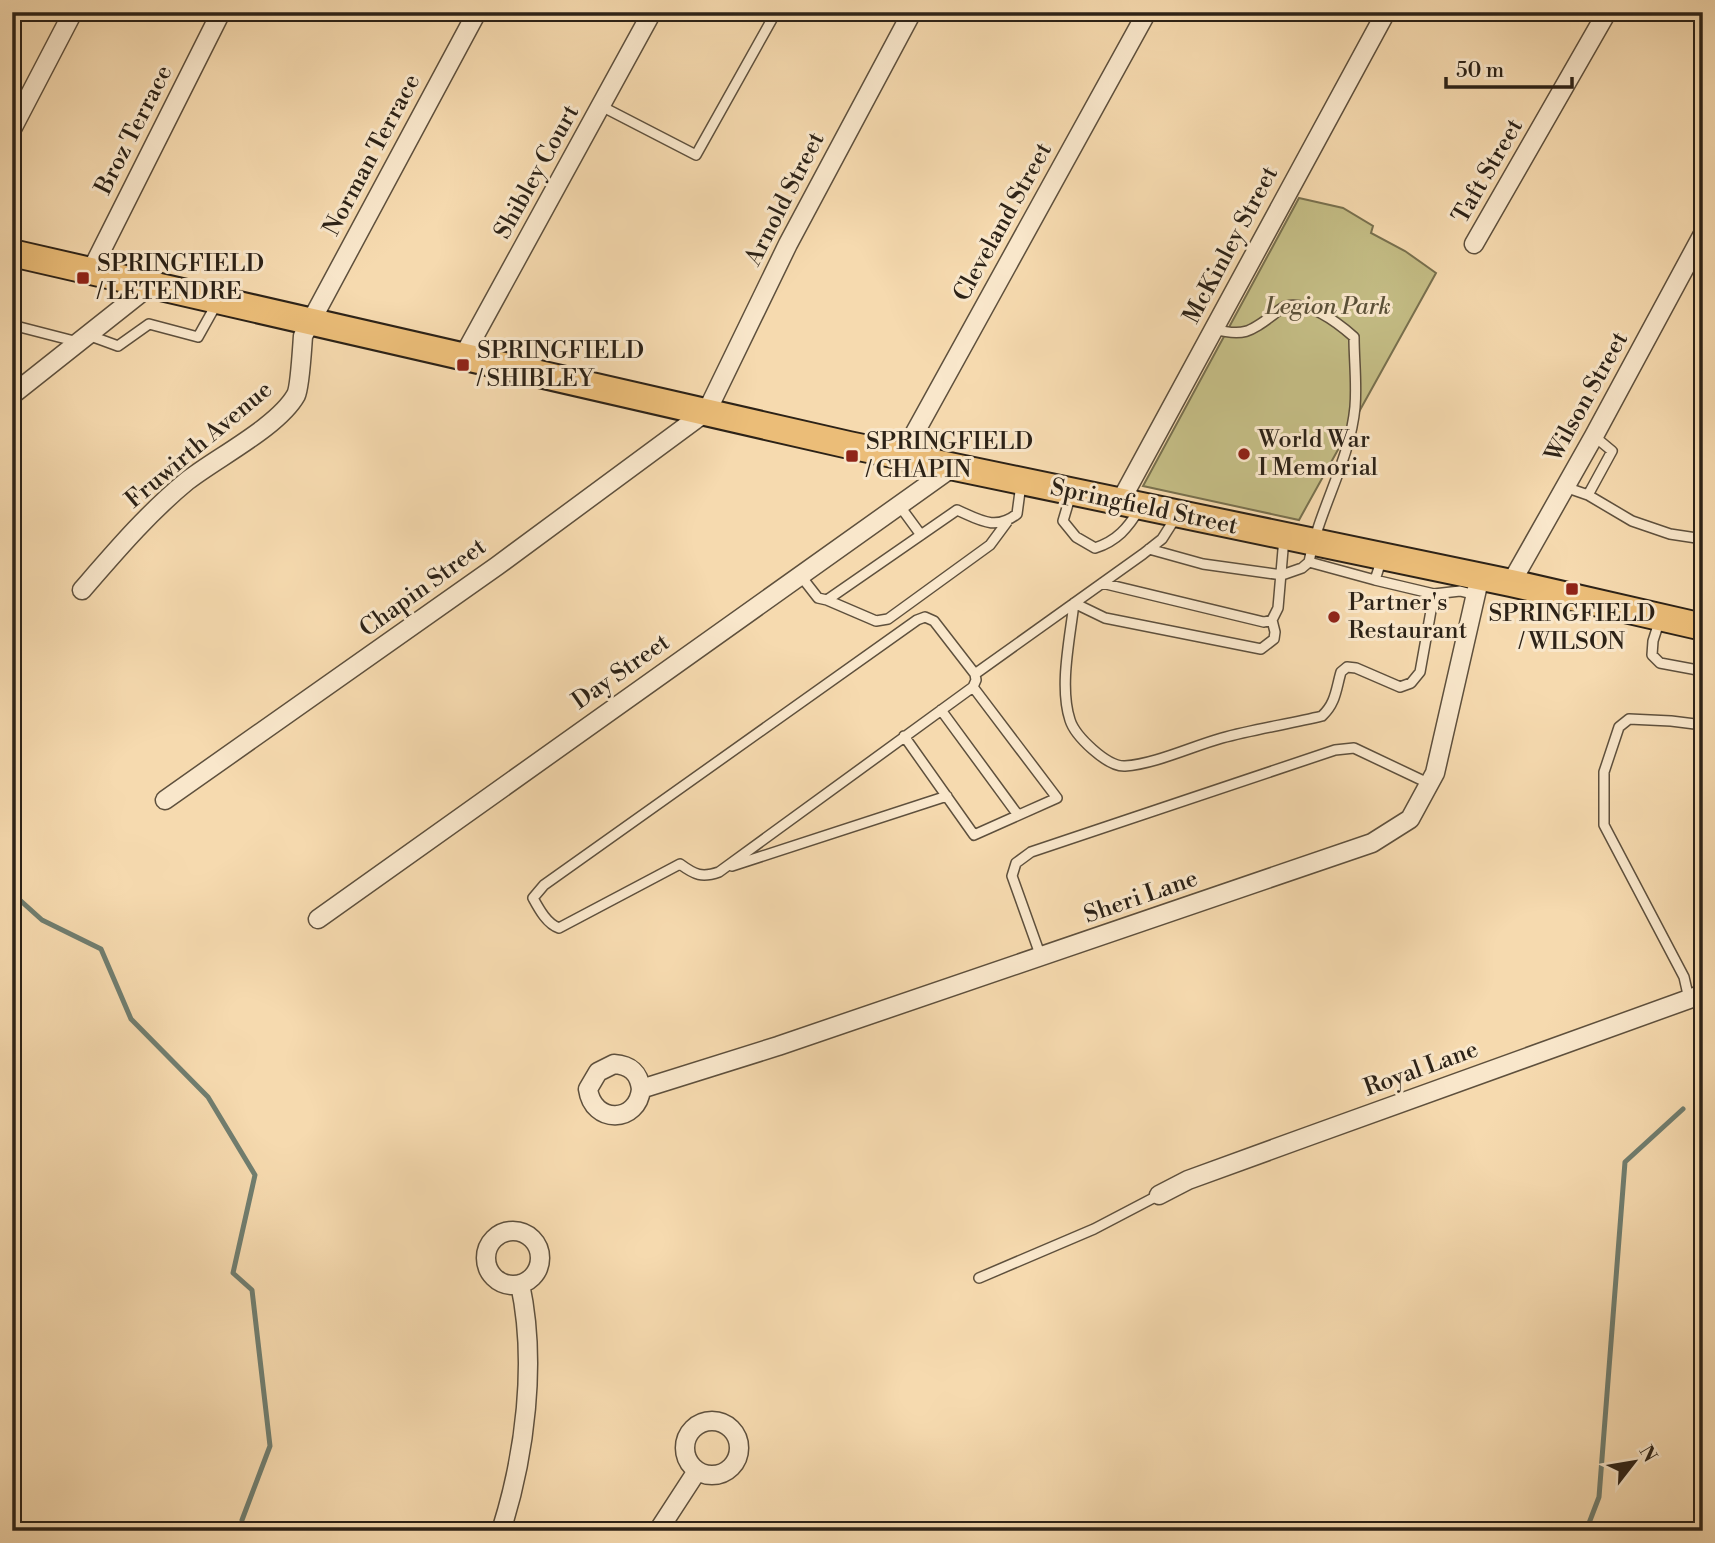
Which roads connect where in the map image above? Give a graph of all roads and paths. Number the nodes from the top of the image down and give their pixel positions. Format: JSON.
{"nodes":[{"id":1,"x":73,"y":12,"type":"edge"},
{"id":2,"x":221,"y":12,"type":"edge"},
{"id":3,"x":477,"y":12,"type":"edge"},
{"id":4,"x":652,"y":12,"type":"edge"},
{"id":5,"x":776,"y":12,"type":"edge"},
{"id":6,"x":912,"y":12,"type":"edge"},
{"id":7,"x":1147,"y":12,"type":"edge"},
{"id":8,"x":1386,"y":12,"type":"edge"},
{"id":9,"x":1608,"y":12,"type":"edge"},
{"id":10,"x":601,"y":106,"type":"junction"},
{"id":11,"x":12,"y":129,"type":"edge"},
{"id":12,"x":1703,"y":234,"type":"edge"},
{"id":13,"x":1474,"y":244,"type":"dead end"},
{"id":14,"x":12,"y":253,"type":"edge"},
{"id":15,"x":91,"y":271,"type":"junction"},
{"id":16,"x":152,"y":285,"type":"junction"},
{"id":17,"x":219,"y":300,"type":"junction"},
{"id":18,"x":311,"y":321,"type":"junction"},
{"id":19,"x":12,"y":325,"type":"edge"},
{"id":20,"x":1214,"y":329,"type":"junction"},
{"id":21,"x":84,"y":339,"type":"junction"},
{"id":22,"x":464,"y":355,"type":"junction"},
{"id":23,"x":12,"y":395,"type":"edge"},
{"id":24,"x":707,"y":411,"type":"junction"},
{"id":25,"x":1594,"y":436,"type":"junction"},
{"id":26,"x":902,"y":456,"type":"junction"},
{"id":27,"x":953,"y":467,"type":"junction"},
{"id":28,"x":1022,"y":481,"type":"junction"},
{"id":29,"x":1565,"y":487,"type":"junction"},
{"id":30,"x":1072,"y":492,"type":"junction"},
{"id":31,"x":1588,"y":495,"type":"junction"},
{"id":32,"x":1130,"y":504,"type":"junction"},
{"id":33,"x":899,"y":505,"type":"junction"},
{"id":34,"x":1177,"y":514,"type":"junction"},
{"id":35,"x":1007,"y":522,"type":"junction"},
{"id":36,"x":921,"y":536,"type":"junction"},
{"id":37,"x":1284,"y":536,"type":"junction"},
{"id":38,"x":1703,"y":539,"type":"edge"},
{"id":39,"x":1149,"y":549,"type":"junction"},
{"id":40,"x":1311,"y":552,"type":"junction"},
{"id":41,"x":1379,"y":568,"type":"junction"},
{"id":42,"x":800,"y":575,"type":"junction"},
{"id":43,"x":1282,"y":575,"type":"junction"},
{"id":44,"x":1102,"y":583,"type":"junction"},
{"id":45,"x":1511,"y":583,"type":"junction"},
{"id":46,"x":1478,"y":586,"type":"junction"},
{"id":47,"x":82,"y":590,"type":"dead end"},
{"id":48,"x":1434,"y":594,"type":"junction"},
{"id":49,"x":827,"y":600,"type":"junction"},
{"id":50,"x":1074,"y":603,"type":"junction"},
{"id":51,"x":1660,"y":617,"type":"junction"},
{"id":52,"x":1272,"y":620,"type":"junction"},
{"id":53,"x":1703,"y":626,"type":"edge"},
{"id":54,"x":1703,"y":671,"type":"edge"},
{"id":55,"x":975,"y":674,"type":"junction"},
{"id":56,"x":973,"y":687,"type":"junction"},
{"id":57,"x":941,"y":710,"type":"junction"},
{"id":58,"x":1703,"y":725,"type":"edge"},
{"id":59,"x":904,"y":736,"type":"junction"},
{"id":60,"x":1430,"y":784,"type":"junction"},
{"id":61,"x":947,"y":796,"type":"junction"},
{"id":62,"x":165,"y":800,"type":"dead end"},
{"id":63,"x":1018,"y":815,"type":"junction"},
{"id":64,"x":723,"y":869,"type":"junction"},
{"id":65,"x":318,"y":919,"type":"dead end"},
{"id":66,"x":1041,"y":957,"type":"junction"},
{"id":67,"x":1696,"y":997,"type":"edge"},
{"id":68,"x":641,"y":1089,"type":"dead end"},
{"id":69,"x":1158,"y":1195,"type":"joint"},
{"id":70,"x":979,"y":1278,"type":"dead end"},
{"id":71,"x":520,"y":1284,"type":"dead end"},
{"id":72,"x":697,"y":1471,"type":"dead end"},
{"id":73,"x":500,"y":1531,"type":"edge"},
{"id":74,"x":658,"y":1531,"type":"edge"}],
"edges":[{"from":1,"to":11,"type":"street"},
{"from":2,"to":15,"type":"street","name":"Broz Terrace"},
{"from":3,"to":18,"type":"street","name":"Norman Terrace"},
{"from":4,"to":10,"type":"street","name":"Shibley Court"},
{"from":5,"to":10,"type":"lane"},
{"from":6,"to":24,"type":"street","name":"Arnold Street"},
{"from":7,"to":26,"type":"street","name":"Cleveland Street"},
{"from":8,"to":20,"type":"street","name":"McKinley Street"},
{"from":9,"to":13,"type":"street","name":"Taft Street"},
{"from":10,"to":22,"type":"street","name":"Shibley Court"},
{"from":12,"to":25,"type":"street","name":"Wilson Street"},
{"from":14,"to":15,"type":"main road","name":"Springfield Street"},
{"from":15,"to":16,"type":"main road","name":"Springfield Street"},
{"from":16,"to":17,"type":"main road","name":"Springfield Street"},
{"from":16,"to":21,"type":"street"},
{"from":17,"to":18,"type":"main road","name":"Springfield Street"},
{"from":17,"to":21,"type":"lane"},
{"from":18,"to":22,"type":"main road","name":"Springfield Street"},
{"from":18,"to":47,"type":"street","name":"Fruwirth Avenue"},
{"from":19,"to":21,"type":"lane"},
{"from":20,"to":32,"type":"street","name":"McKinley Street"},
{"from":20,"to":40,"type":"lane"},
{"from":21,"to":23,"type":"street"},
{"from":22,"to":24,"type":"main road","name":"Springfield Street"},
{"from":24,"to":26,"type":"main road","name":"Springfield Street"},
{"from":24,"to":62,"type":"street","name":"Chapin Street"},
{"from":25,"to":29,"type":"street","name":"Wilson Street"},
{"from":25,"to":31,"type":"lane"},
{"from":26,"to":27,"type":"main road","name":"Springfield Street"},
{"from":27,"to":28,"type":"main road","name":"Springfield Street"},
{"from":27,"to":33,"type":"street","name":"Day Street"},
{"from":28,"to":30,"type":"main road","name":"Springfield Street"},
{"from":28,"to":35,"type":"lane"},
{"from":29,"to":31,"type":"lane"},
{"from":29,"to":45,"type":"street","name":"Wilson Street"},
{"from":30,"to":32,"type":"main road","name":"Springfield Street"},
{"from":30,"to":32,"type":"lane"},
{"from":31,"to":38,"type":"lane"},
{"from":32,"to":34,"type":"main road","name":"Springfield Street"},
{"from":33,"to":36,"type":"lane"},
{"from":33,"to":42,"type":"street","name":"Day Street"},
{"from":34,"to":37,"type":"main road","name":"Springfield Street"},
{"from":34,"to":39,"type":"lane"},
{"from":35,"to":36,"type":"lane"},
{"from":35,"to":49,"type":"lane"},
{"from":36,"to":49,"type":"lane"},
{"from":37,"to":40,"type":"main road","name":"Springfield Street"},
{"from":37,"to":43,"type":"lane"},
{"from":39,"to":43,"type":"lane"},
{"from":39,"to":44,"type":"lane"},
{"from":40,"to":41,"type":"main road","name":"Springfield Street"},
{"from":40,"to":43,"type":"lane"},
{"from":41,"to":46,"type":"main road","name":"Springfield Street"},
{"from":41,"to":48,"type":"lane"},
{"from":42,"to":49,"type":"lane"},
{"from":42,"to":65,"type":"street","name":"Day Street"},
{"from":43,"to":52,"type":"lane"},
{"from":44,"to":50,"type":"lane"},
{"from":44,"to":52,"type":"lane"},
{"from":45,"to":46,"type":"main road","name":"Springfield Street"},
{"from":45,"to":51,"type":"main road","name":"Springfield Street"},
{"from":46,"to":48,"type":"lane"},
{"from":46,"to":60,"type":"street","name":"Sheri Lane"},
{"from":48,"to":50,"type":"lane"},
{"from":50,"to":52,"type":"lane"},
{"from":50,"to":55,"type":"lane"},
{"from":51,"to":53,"type":"main road","name":"Springfield Street"},
{"from":51,"to":54,"type":"lane"},
{"from":55,"to":56,"type":"lane"},
{"from":55,"to":64,"type":"lane"},
{"from":56,"to":57,"type":"lane"},
{"from":56,"to":63,"type":"lane"},
{"from":57,"to":59,"type":"lane"},
{"from":57,"to":63,"type":"lane"},
{"from":58,"to":67,"type":"lane"},
{"from":59,"to":61,"type":"lane"},
{"from":59,"to":64,"type":"lane"},
{"from":60,"to":66,"type":"street","name":"Sheri Lane"},
{"from":60,"to":66,"type":"lane"},
{"from":61,"to":63,"type":"lane"},
{"from":61,"to":64,"type":"lane"},
{"from":66,"to":68,"type":"street","name":"Sheri Lane"},
{"from":67,"to":69,"type":"street","name":"Royal Lane"},
{"from":69,"to":70,"type":"lane"},
{"from":71,"to":73,"type":"street"},
{"from":72,"to":74,"type":"street"}]}
